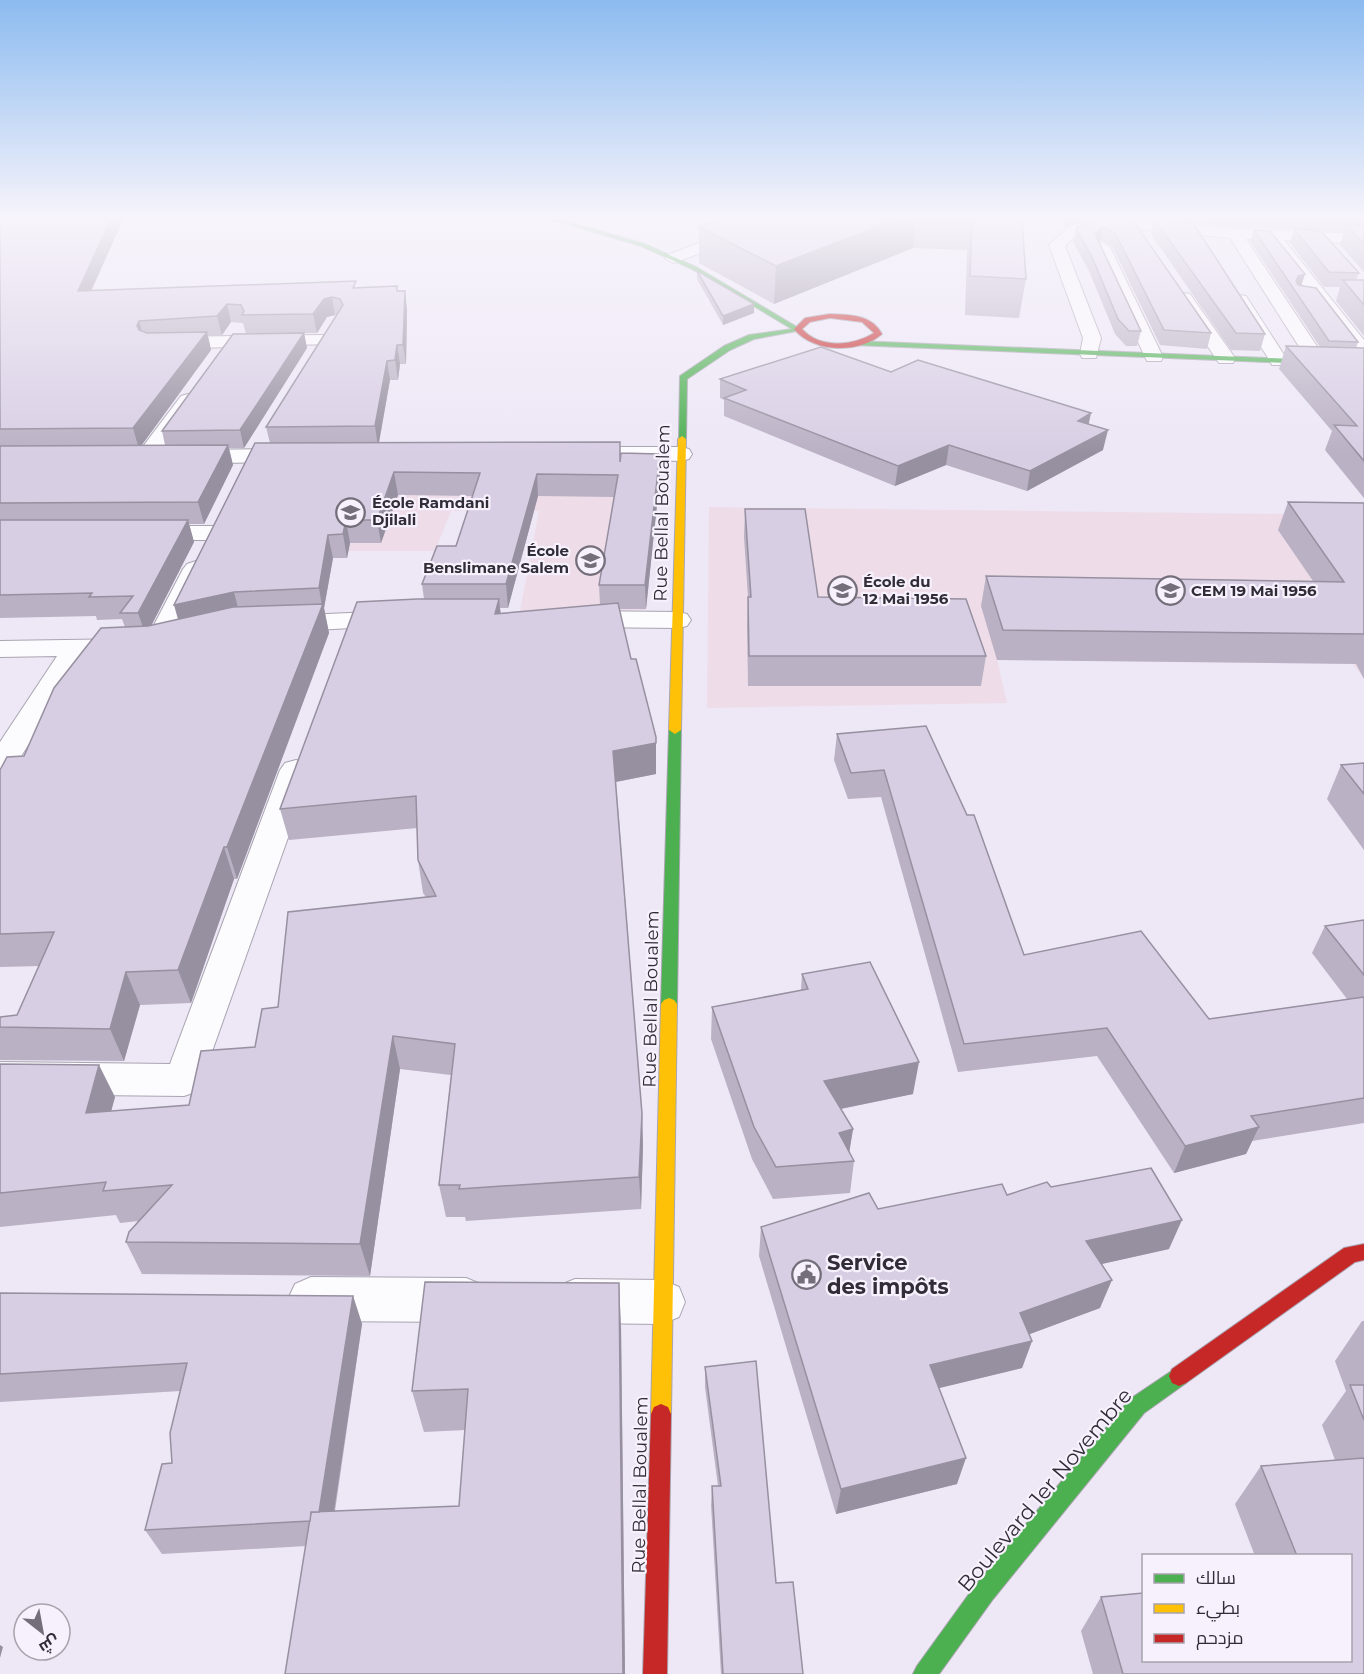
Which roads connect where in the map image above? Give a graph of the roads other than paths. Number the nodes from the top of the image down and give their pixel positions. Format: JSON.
{"nodes":[{"id":1,"x":744,"y":297,"type":"edge"},
{"id":2,"x":1077,"y":297,"type":"edge"},
{"id":3,"x":1119,"y":297,"type":"edge"},
{"id":4,"x":1184,"y":297,"type":"edge"},
{"id":5,"x":1238,"y":297,"type":"edge"},
{"id":6,"x":1277,"y":297,"type":"edge"},
{"id":7,"x":1320,"y":297,"type":"edge"},
{"id":8,"x":811,"y":306,"type":"edge"},
{"id":9,"x":843,"y":316,"type":"junction"},
{"id":10,"x":335,"y":322,"type":"edge"},
{"id":11,"x":868,"y":322,"type":"junction"},
{"id":12,"x":238,"y":324,"type":"edge"},
{"id":13,"x":890,"y":325,"type":"dead end"},
{"id":14,"x":798,"y":329,"type":"junction"},
{"id":15,"x":933,"y":333,"type":"dead end"},
{"id":16,"x":323,"y":340,"type":"junction"},
{"id":17,"x":230,"y":342,"type":"junction"},
{"id":18,"x":824,"y":343,"type":"junction"},
{"id":19,"x":153,"y":344,"type":"edge"},
{"id":20,"x":857,"y":344,"type":"junction"},
{"id":21,"x":727,"y":348,"type":"junction"},
{"id":22,"x":1364,"y":352,"type":"edge"},
{"id":23,"x":1044,"y":353,"type":"junction"},
{"id":24,"x":1089,"y":354,"type":"junction"},
{"id":25,"x":1154,"y":357,"type":"junction"},
{"id":26,"x":1226,"y":359,"type":"junction"},
{"id":27,"x":311,"y":360,"type":"edge"},
{"id":28,"x":1279,"y":361,"type":"junction"},
{"id":29,"x":216,"y":362,"type":"edge"},
{"id":30,"x":1319,"y":363,"type":"junction"},
{"id":31,"x":1364,"y":364,"type":"edge"},
{"id":32,"x":202,"y":381,"type":"edge"},
{"id":33,"x":598,"y":454,"type":"edge"},
{"id":34,"x":681,"y":454,"type":"junction"},
{"id":35,"x":312,"y":456,"type":"edge"},
{"id":36,"x":124,"y":458,"type":"edge"},
{"id":37,"x":146,"y":458,"type":"junction"},
{"id":38,"x":119,"y":533,"type":"edge"},
{"id":39,"x":423,"y":618,"type":"edge"},
{"id":40,"x":550,"y":619,"type":"edge"},
{"id":41,"x":678,"y":620,"type":"junction"},
{"id":42,"x":350,"y":621,"type":"junction"},
{"id":43,"x":251,"y":625,"type":"edge"},
{"id":44,"x":188,"y":638,"type":"edge"},
{"id":45,"x":157,"y":646,"type":"junction"},
{"id":46,"x":76,"y":648,"type":"junction"},
{"id":47,"x":0,"y":649,"type":"edge"},
{"id":48,"x":338,"y":655,"type":"edge"},
{"id":49,"x":306,"y":744,"type":"edge"},
{"id":50,"x":0,"y":765,"type":"edge"},
{"id":51,"x":0,"y":1078,"type":"edge"},
{"id":52,"x":1364,"y":1252,"type":"edge"},
{"id":53,"x":272,"y":1299,"type":"edge"},
{"id":54,"x":662,"y":1302,"type":"junction"},
{"id":55,"x":655,"y":1674,"type":"edge"},
{"id":56,"x":926,"y":1674,"type":"edge"}],
"edges":[{"from":1,"to":14,"type":"main road"},
{"from":2,"to":24,"type":"street"},
{"from":3,"to":25,"type":"street"},
{"from":4,"to":26,"type":"street"},
{"from":5,"to":28,"type":"street"},
{"from":6,"to":30,"type":"street"},
{"from":7,"to":22,"type":"street"},
{"from":8,"to":9,"type":"main road"},
{"from":9,"to":11,"type":"main road"},
{"from":9,"to":14,"type":"main road"},
{"from":10,"to":16,"type":"street"},
{"from":11,"to":13,"type":"main road"},
{"from":11,"to":20,"type":"main road"},
{"from":12,"to":17,"type":"street"},
{"from":14,"to":18,"type":"main road"},
{"from":14,"to":21,"type":"main road"},
{"from":15,"to":23,"type":"main road"},
{"from":16,"to":17,"type":"street"},
{"from":16,"to":27,"type":"street"},
{"from":17,"to":19,"type":"street"},
{"from":17,"to":29,"type":"street"},
{"from":18,"to":20,"type":"main road"},
{"from":18,"to":21,"type":"main road"},
{"from":20,"to":23,"type":"main road"},
{"from":21,"to":34,"type":"main road","name":"Rue Bellal Boualem"},
{"from":23,"to":24,"type":"main road"},
{"from":24,"to":25,"type":"main road"},
{"from":25,"to":26,"type":"main road"},
{"from":26,"to":28,"type":"main road"},
{"from":28,"to":30,"type":"main road"},
{"from":30,"to":31,"type":"main road"},
{"from":32,"to":37,"type":"street"},
{"from":33,"to":34,"type":"street"},
{"from":34,"to":41,"type":"main road","name":"Rue Bellal Boualem"},
{"from":35,"to":37,"type":"street"},
{"from":36,"to":37,"type":"street"},
{"from":38,"to":45,"type":"street"},
{"from":39,"to":42,"type":"street"},
{"from":40,"to":41,"type":"street"},
{"from":41,"to":54,"type":"main road","name":"Rue Bellal Boualem"},
{"from":42,"to":43,"type":"street"},
{"from":42,"to":48,"type":"street"},
{"from":44,"to":45,"type":"street"},
{"from":45,"to":46,"type":"street"},
{"from":46,"to":47,"type":"street"},
{"from":46,"to":50,"type":"street"},
{"from":49,"to":51,"type":"street"},
{"from":52,"to":56,"type":"main road","name":"Boulevard 1er Novembre"},
{"from":53,"to":54,"type":"street"},
{"from":54,"to":55,"type":"main road","name":"Rue Bellal Boualem"}]}
